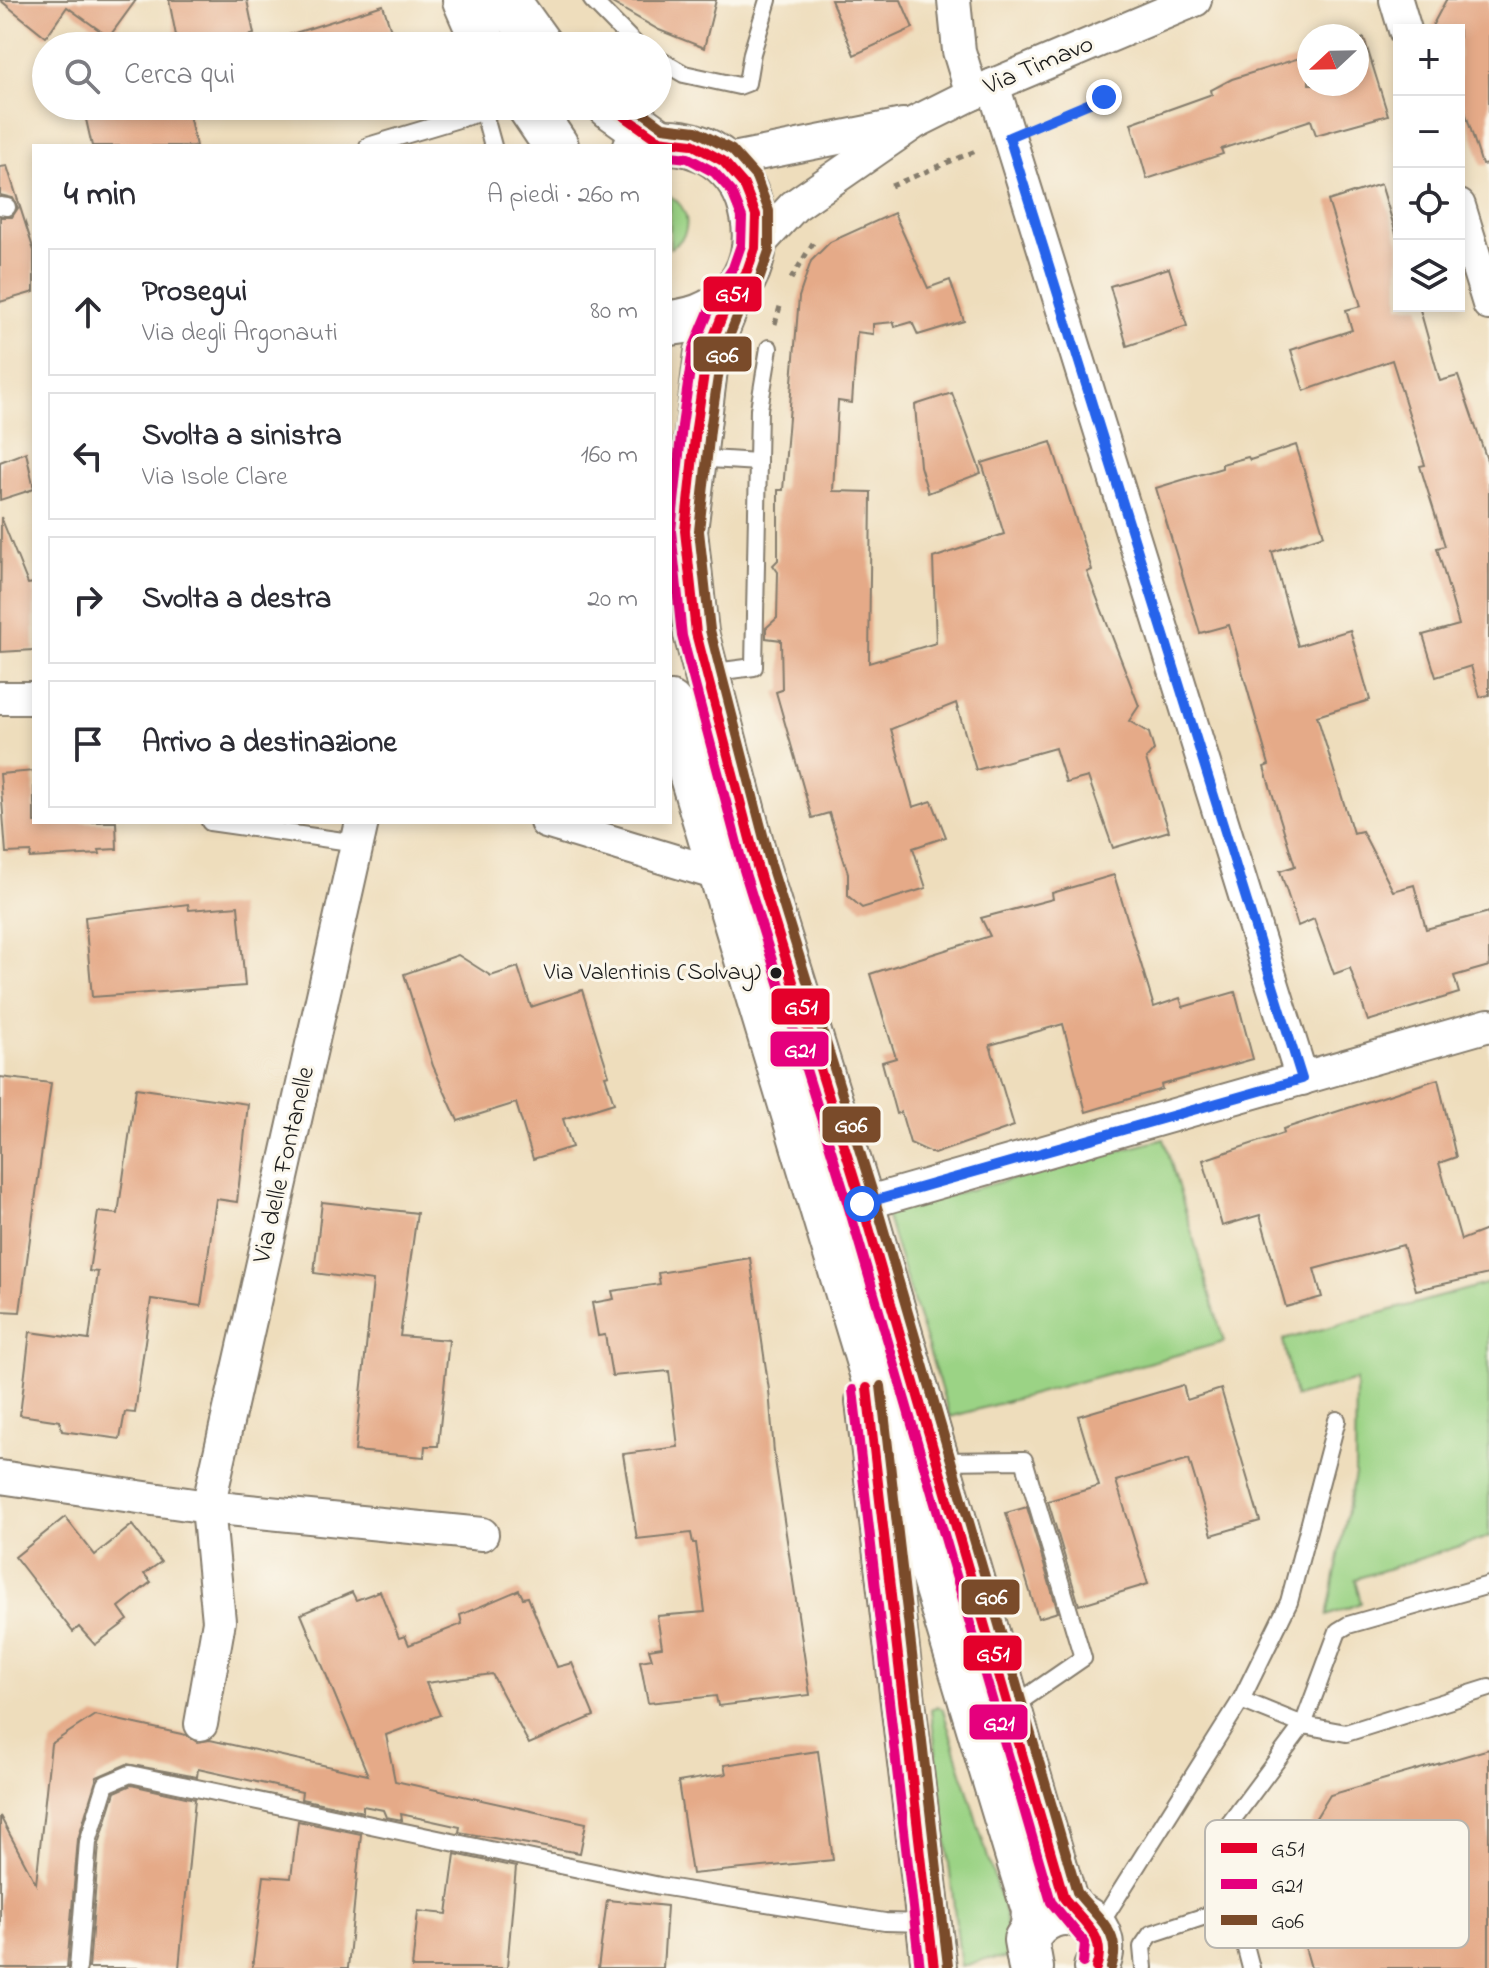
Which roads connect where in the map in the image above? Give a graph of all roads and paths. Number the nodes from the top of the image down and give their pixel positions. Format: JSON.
{"nodes":[{"id":1,"x":465,"y":0,"type":"edge"},
{"id":2,"x":507,"y":0,"type":"edge"},
{"id":3,"x":592,"y":0,"type":"edge"},
{"id":4,"x":768,"y":0,"type":"edge"},
{"id":5,"x":954,"y":0,"type":"edge"},
{"id":6,"x":1195,"y":0,"type":"edge"},
{"id":7,"x":1396,"y":0,"type":"edge"},
{"id":8,"x":1403,"y":24,"type":"edge"},
{"id":9,"x":479,"y":32,"type":"edge"},
{"id":10,"x":530,"y":32,"type":"edge"},
{"id":11,"x":623,"y":32,"type":"edge"},
{"id":12,"x":672,"y":67,"type":"edge"},
{"id":13,"x":982,"y":90,"type":"junction"},
{"id":14,"x":1104,"y":97,"type":"dead end"},
{"id":15,"x":448,"y":120,"type":"edge"},
{"id":16,"x":485,"y":120,"type":"edge"},
{"id":17,"x":538,"y":120,"type":"edge"},
{"id":18,"x":624,"y":120,"type":"edge"},
{"id":19,"x":914,"y":123,"type":"junction"},
{"id":20,"x":1009,"y":137,"type":"junction"},
{"id":21,"x":647,"y":143,"type":"edge"},
{"id":22,"x":374,"y":144,"type":"edge"},
{"id":23,"x":492,"y":144,"type":"edge"},
{"id":24,"x":555,"y":144,"type":"edge"},
{"id":25,"x":723,"y":161,"type":"junction"},
{"id":26,"x":882,"y":190,"type":"dead end"},
{"id":27,"x":1465,"y":226,"type":"edge"},
{"id":28,"x":819,"y":232,"type":"dead end"},
{"id":29,"x":755,"y":248,"type":"junction"},
{"id":30,"x":730,"y":297,"type":"junction"},
{"id":31,"x":1489,"y":304,"type":"edge"},
{"id":32,"x":672,"y":322,"type":"edge"},
{"id":33,"x":769,"y":348,"type":"joint"},
{"id":34,"x":693,"y":458,"type":"junction"},
{"id":35,"x":758,"y":462,"type":"junction"},
{"id":36,"x":706,"y":673,"type":"junction"},
{"id":37,"x":0,"y":698,"type":"edge"},
{"id":38,"x":32,"y":698,"type":"edge"},
{"id":39,"x":672,"y":711,"type":"edge"},
{"id":40,"x":240,"y":824,"type":"edge"},
{"id":41,"x":553,"y":824,"type":"edge"},
{"id":42,"x":360,"y":832,"type":"edge"},
{"id":43,"x":721,"y":875,"type":"junction"},
{"id":44,"x":1489,"y":1025,"type":"edge"},
{"id":45,"x":1302,"y":1079,"type":"junction"},
{"id":46,"x":862,"y":1204,"type":"junction"},
{"id":47,"x":878,"y":1322,"type":"junction"},
{"id":48,"x":1337,"y":1420,"type":"dead end"},
{"id":49,"x":938,"y":1461,"type":"junction"},
{"id":50,"x":0,"y":1477,"type":"edge"},
{"id":51,"x":208,"y":1507,"type":"junction"},
{"id":52,"x":482,"y":1534,"type":"dead end"},
{"id":53,"x":1489,"y":1585,"type":"edge"},
{"id":54,"x":1489,"y":1688,"type":"edge"},
{"id":55,"x":1241,"y":1700,"type":"junction"},
{"id":56,"x":1011,"y":1708,"type":"junction"},
{"id":57,"x":201,"y":1724,"type":"dead end"},
{"id":58,"x":1303,"y":1725,"type":"junction"},
{"id":59,"x":1232,"y":1820,"type":"edge"},
{"id":60,"x":1205,"y":1916,"type":"edge"},
{"id":61,"x":927,"y":1923,"type":"junction"},
{"id":62,"x":1066,"y":1941,"type":"edge"},
{"id":63,"x":1245,"y":1948,"type":"edge"},
{"id":64,"x":78,"y":1968,"type":"edge"},
{"id":65,"x":934,"y":1968,"type":"edge"},
{"id":66,"x":1144,"y":1968,"type":"edge"},
{"id":67,"x":1251,"y":1968,"type":"edge"}],
"edges":[{"from":1,"to":9,"type":"main road"},
{"from":2,"to":10,"type":"main road"},
{"from":3,"to":11,"type":"lane"},
{"from":4,"to":12,"type":"lane"},
{"from":5,"to":13,"type":"street","name":"Via Timavo"},
{"from":6,"to":13,"type":"street","name":"Via Timavo"},
{"from":7,"to":8,"type":"street"},
{"from":13,"to":19,"type":"street","name":"Via Timavo"},
{"from":13,"to":20,"type":"street"},
{"from":14,"to":20,"type":"path"},
{"from":15,"to":22,"type":"lane"},
{"from":16,"to":23,"type":"lane"},
{"from":17,"to":24,"type":"main road"},
{"from":18,"to":21,"type":"main road"},
{"from":19,"to":25,"type":"street","name":"Via Timavo"},
{"from":19,"to":29,"type":"street","name":"Via Timavo"},
{"from":20,"to":26,"type":"path"},
{"from":20,"to":45,"type":"street"},
{"from":21,"to":25,"type":"main road","name":"Via Timavo"},
{"from":25,"to":29,"type":"main road","name":"Via Timavo"},
{"from":27,"to":31,"type":"street"},
{"from":28,"to":33,"type":"path"},
{"from":29,"to":30,"type":"main road","name":"Via Timavo"},
{"from":30,"to":32,"type":"main road"},
{"from":30,"to":34,"type":"main road","name":"Via Timavo"},
{"from":33,"to":35,"type":"lane"},
{"from":34,"to":35,"type":"lane"},
{"from":34,"to":36,"type":"main road","name":"Via Timavo"},
{"from":35,"to":36,"type":"lane"},
{"from":36,"to":46,"type":"main road","name":"Via Timavo"},
{"from":37,"to":38,"type":"street"},
{"from":39,"to":43,"type":"main road"},
{"from":40,"to":42,"type":"lane"},
{"from":41,"to":43,"type":"street"},
{"from":42,"to":51,"type":"street","name":"Via delle Fontanelle"},
{"from":43,"to":47,"type":"main road"},
{"from":44,"to":45,"type":"street"},
{"from":45,"to":46,"type":"street"},
{"from":46,"to":47,"type":"main road","name":"Via Timavo"},
{"from":47,"to":49,"type":"main road"},
{"from":47,"to":61,"type":"main road"},
{"from":47,"to":62,"type":"main road"},
{"from":48,"to":55,"type":"lane"},
{"from":49,"to":56,"type":"main road"},
{"from":49,"to":56,"type":"lane"},
{"from":50,"to":51,"type":"street"},
{"from":51,"to":52,"type":"street"},
{"from":51,"to":57,"type":"street","name":"Via delle Fontanelle"},
{"from":53,"to":58,"type":"lane"},
{"from":54,"to":58,"type":"lane"},
{"from":55,"to":58,"type":"lane"},
{"from":55,"to":62,"type":"lane"},
{"from":56,"to":62,"type":"main road"},
{"from":58,"to":59,"type":"lane"},
{"from":60,"to":66,"type":"lane"},
{"from":61,"to":64,"type":"lane"},
{"from":61,"to":65,"type":"main road"},
{"from":63,"to":67,"type":"lane"}]}
